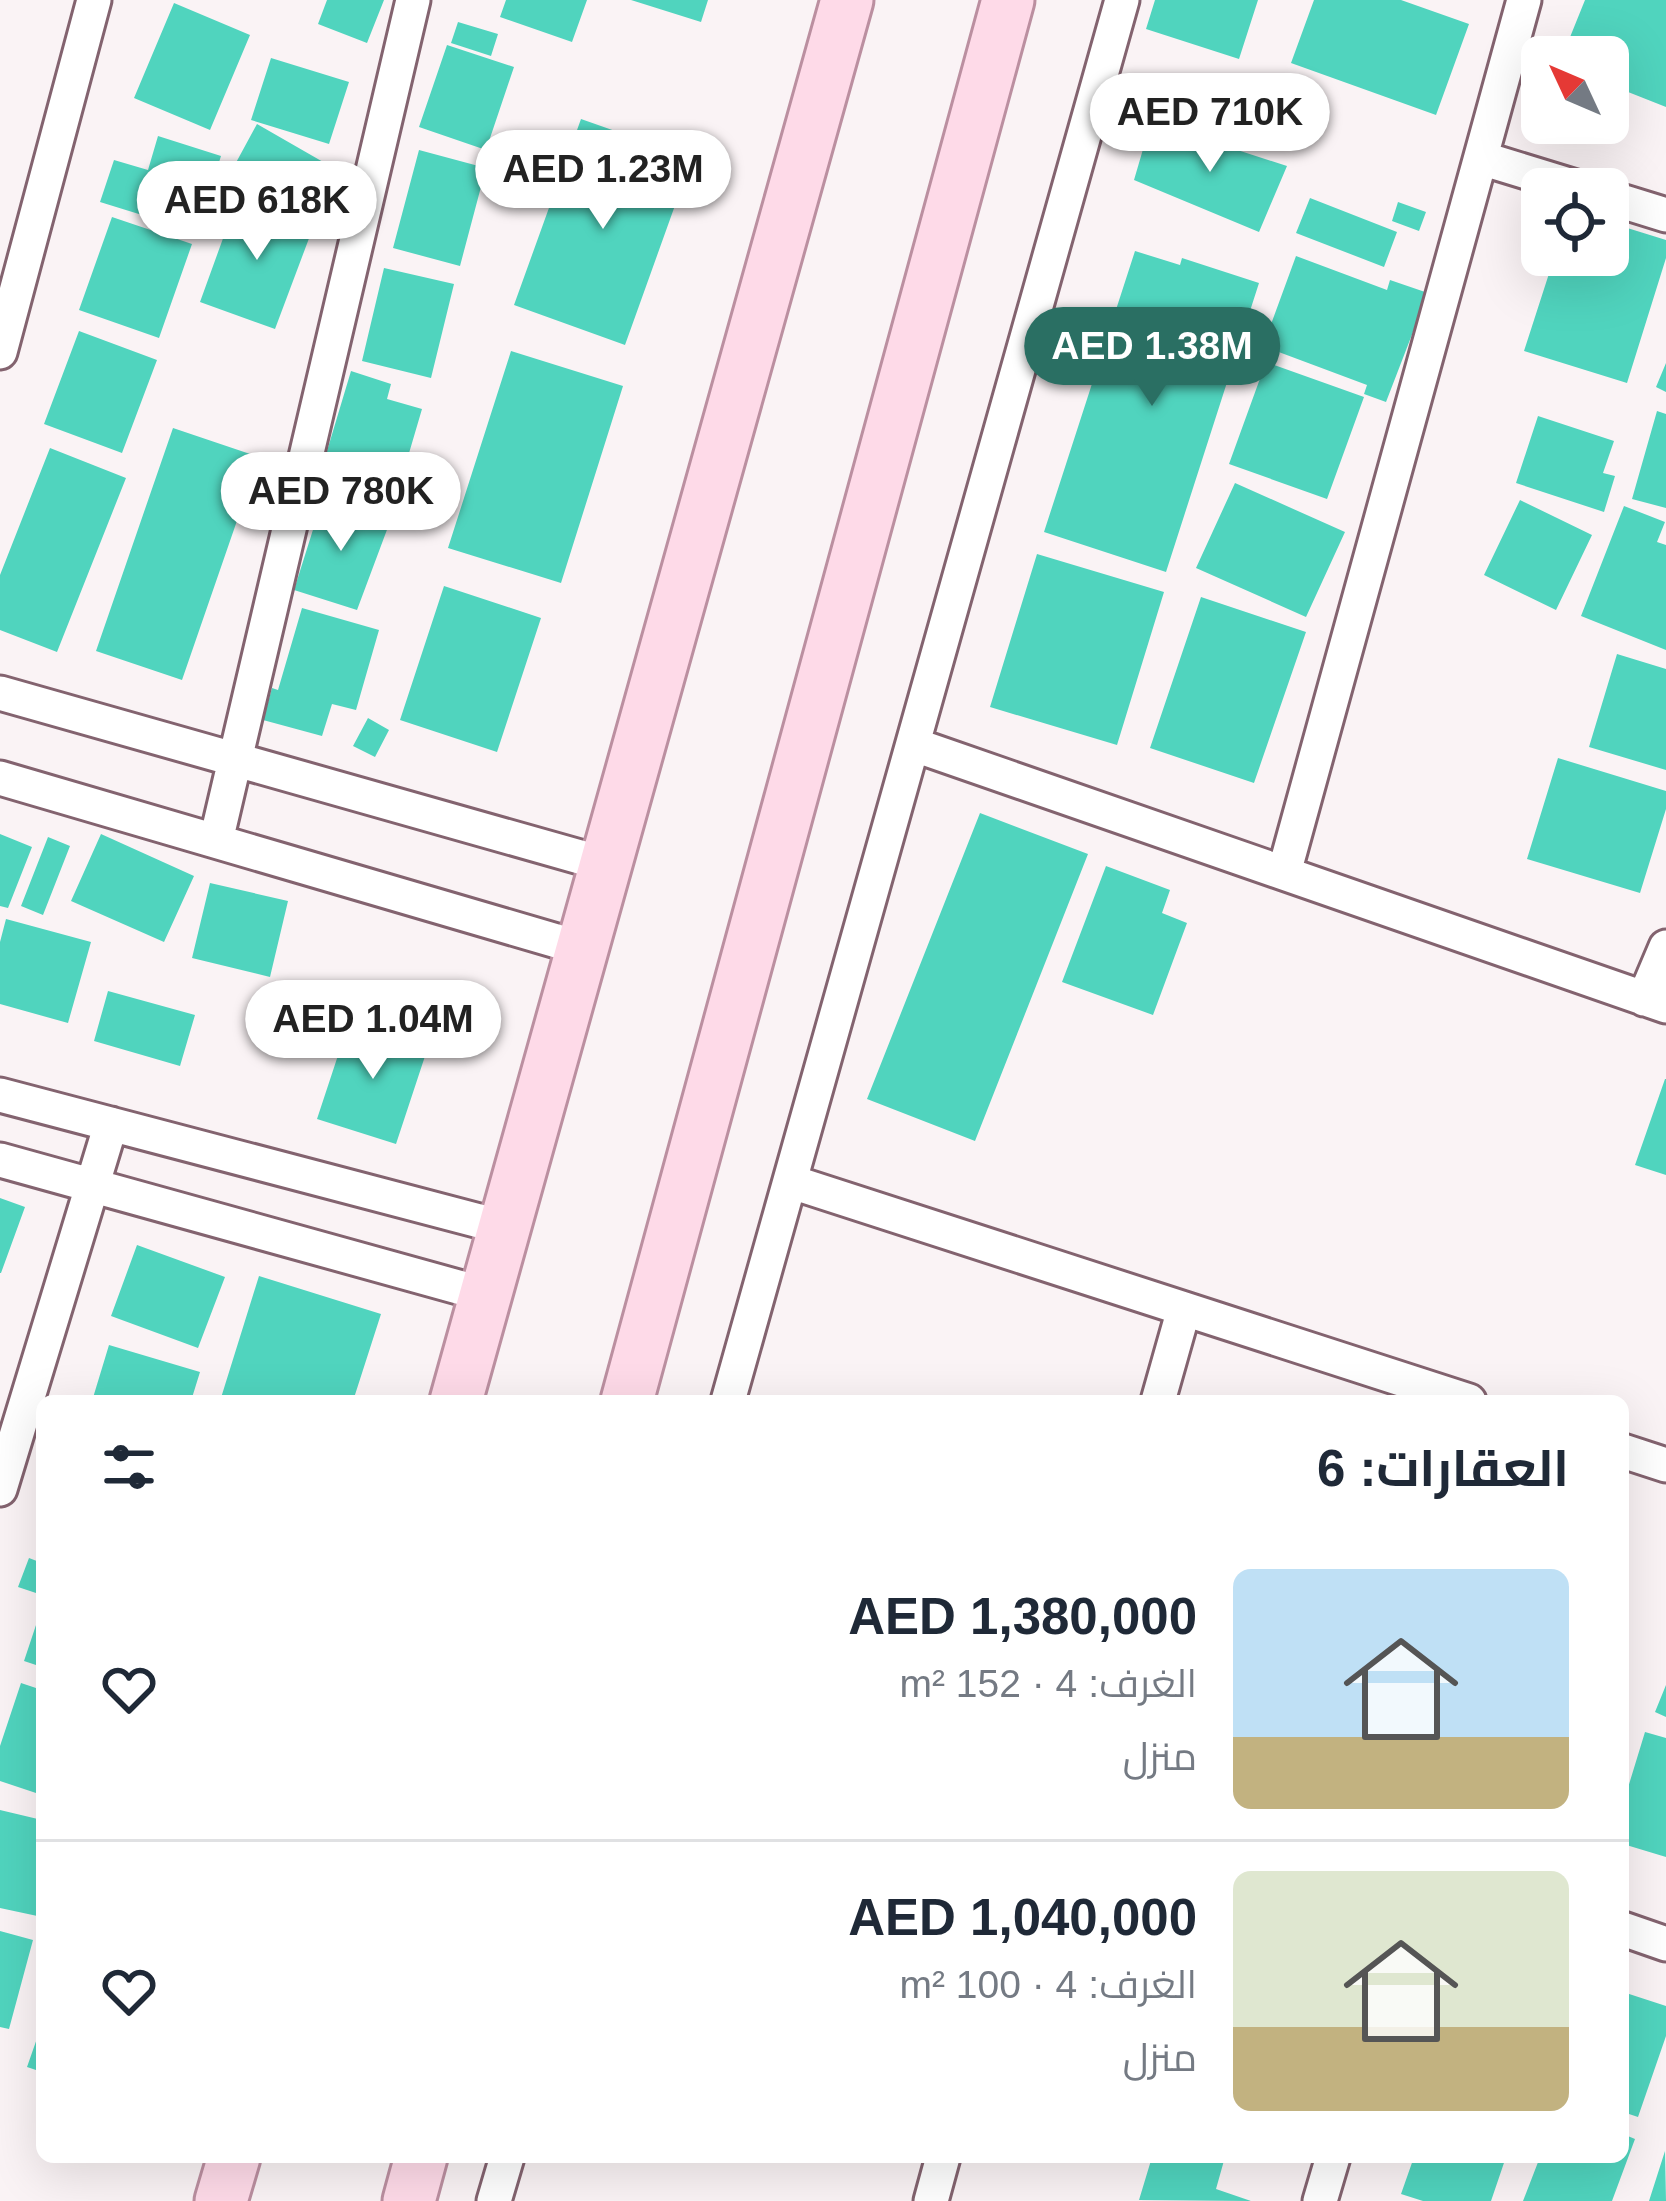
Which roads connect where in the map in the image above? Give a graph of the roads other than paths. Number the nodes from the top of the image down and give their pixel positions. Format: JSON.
{"nodes":[{"id":1,"x":94,"y":0,"type":"edge"},
{"id":2,"x":413,"y":0,"type":"edge"},
{"id":3,"x":848,"y":0,"type":"edge"},
{"id":4,"x":1008,"y":0,"type":"edge"},
{"id":5,"x":1122,"y":0,"type":"edge"},
{"id":6,"x":1524,"y":0,"type":"edge"},
{"id":7,"x":1481,"y":158,"type":"junction"},
{"id":8,"x":1521,"y":170,"type":"edge"},
{"id":9,"x":1629,"y":204,"type":"edge"},
{"id":10,"x":1666,"y":215,"type":"edge"},
{"id":11,"x":0,"y":352,"type":"edge"},
{"id":12,"x":0,"y":692,"type":"edge"},
{"id":13,"x":915,"y":746,"type":"junction"},
{"id":14,"x":238,"y":760,"type":"junction"},
{"id":15,"x":0,"y":778,"type":"edge"},
{"id":16,"x":216,"y":841,"type":"junction"},
{"id":17,"x":608,"y":865,"type":"junction"},
{"id":18,"x":1284,"y":873,"type":"junction"},
{"id":19,"x":1666,"y":946,"type":"edge"},
{"id":20,"x":584,"y":950,"type":"junction"},
{"id":21,"x":1655,"y":1002,"type":"edge"},
{"id":22,"x":0,"y":1095,"type":"edge"},
{"id":23,"x":110,"y":1124,"type":"junction"},
{"id":24,"x":0,"y":1160,"type":"edge"},
{"id":25,"x":792,"y":1182,"type":"junction"},
{"id":26,"x":92,"y":1186,"type":"junction"},
{"id":27,"x":506,"y":1228,"type":"junction"},
{"id":28,"x":487,"y":1295,"type":"junction"},
{"id":29,"x":1184,"y":1309,"type":"junction"},
{"id":30,"x":458,"y":1395,"type":"edge"},
{"id":31,"x":629,"y":1395,"type":"edge"},
{"id":32,"x":730,"y":1395,"type":"edge"},
{"id":33,"x":1159,"y":1395,"type":"edge"},
{"id":34,"x":1450,"y":1395,"type":"edge"},
{"id":35,"x":1629,"y":1453,"type":"edge"},
{"id":36,"x":1666,"y":1465,"type":"edge"},
{"id":37,"x":0,"y":1489,"type":"edge"},
{"id":38,"x":1629,"y":1931,"type":"edge"},
{"id":39,"x":1666,"y":1944,"type":"edge"},
{"id":40,"x":232,"y":2163,"type":"edge"},
{"id":41,"x":419,"y":2163,"type":"edge"},
{"id":42,"x":505,"y":2163,"type":"edge"},
{"id":43,"x":942,"y":2163,"type":"edge"},
{"id":44,"x":1331,"y":2163,"type":"edge"},
{"id":45,"x":221,"y":2201,"type":"edge"},
{"id":46,"x":409,"y":2201,"type":"edge"},
{"id":47,"x":494,"y":2201,"type":"edge"},
{"id":48,"x":931,"y":2201,"type":"edge"},
{"id":49,"x":1320,"y":2201,"type":"edge"}],
"edges":[{"from":1,"to":11,"type":"street"},
{"from":2,"to":14,"type":"street"},
{"from":3,"to":17,"type":"main road"},
{"from":4,"to":31,"type":"main road"},
{"from":5,"to":13,"type":"street"},
{"from":6,"to":7,"type":"street"},
{"from":7,"to":8,"type":"street"},
{"from":7,"to":18,"type":"street"},
{"from":9,"to":10,"type":"street"},
{"from":12,"to":14,"type":"street"},
{"from":13,"to":18,"type":"street"},
{"from":13,"to":25,"type":"street"},
{"from":14,"to":16,"type":"street"},
{"from":14,"to":17,"type":"street"},
{"from":15,"to":16,"type":"street"},
{"from":16,"to":20,"type":"street"},
{"from":17,"to":20,"type":"main road"},
{"from":18,"to":21,"type":"street"},
{"from":19,"to":21,"type":"street"},
{"from":20,"to":27,"type":"main road"},
{"from":22,"to":23,"type":"street"},
{"from":23,"to":26,"type":"street"},
{"from":23,"to":27,"type":"street"},
{"from":24,"to":26,"type":"street"},
{"from":25,"to":29,"type":"street"},
{"from":25,"to":32,"type":"street"},
{"from":26,"to":28,"type":"street"},
{"from":26,"to":37,"type":"street"},
{"from":27,"to":28,"type":"main road"},
{"from":28,"to":30,"type":"main road"},
{"from":29,"to":33,"type":"street"},
{"from":29,"to":34,"type":"street"},
{"from":35,"to":36,"type":"street"},
{"from":38,"to":39,"type":"street"},
{"from":40,"to":45,"type":"main road"},
{"from":41,"to":46,"type":"main road"},
{"from":42,"to":47,"type":"street"},
{"from":43,"to":48,"type":"street"},
{"from":44,"to":49,"type":"street"}]}
